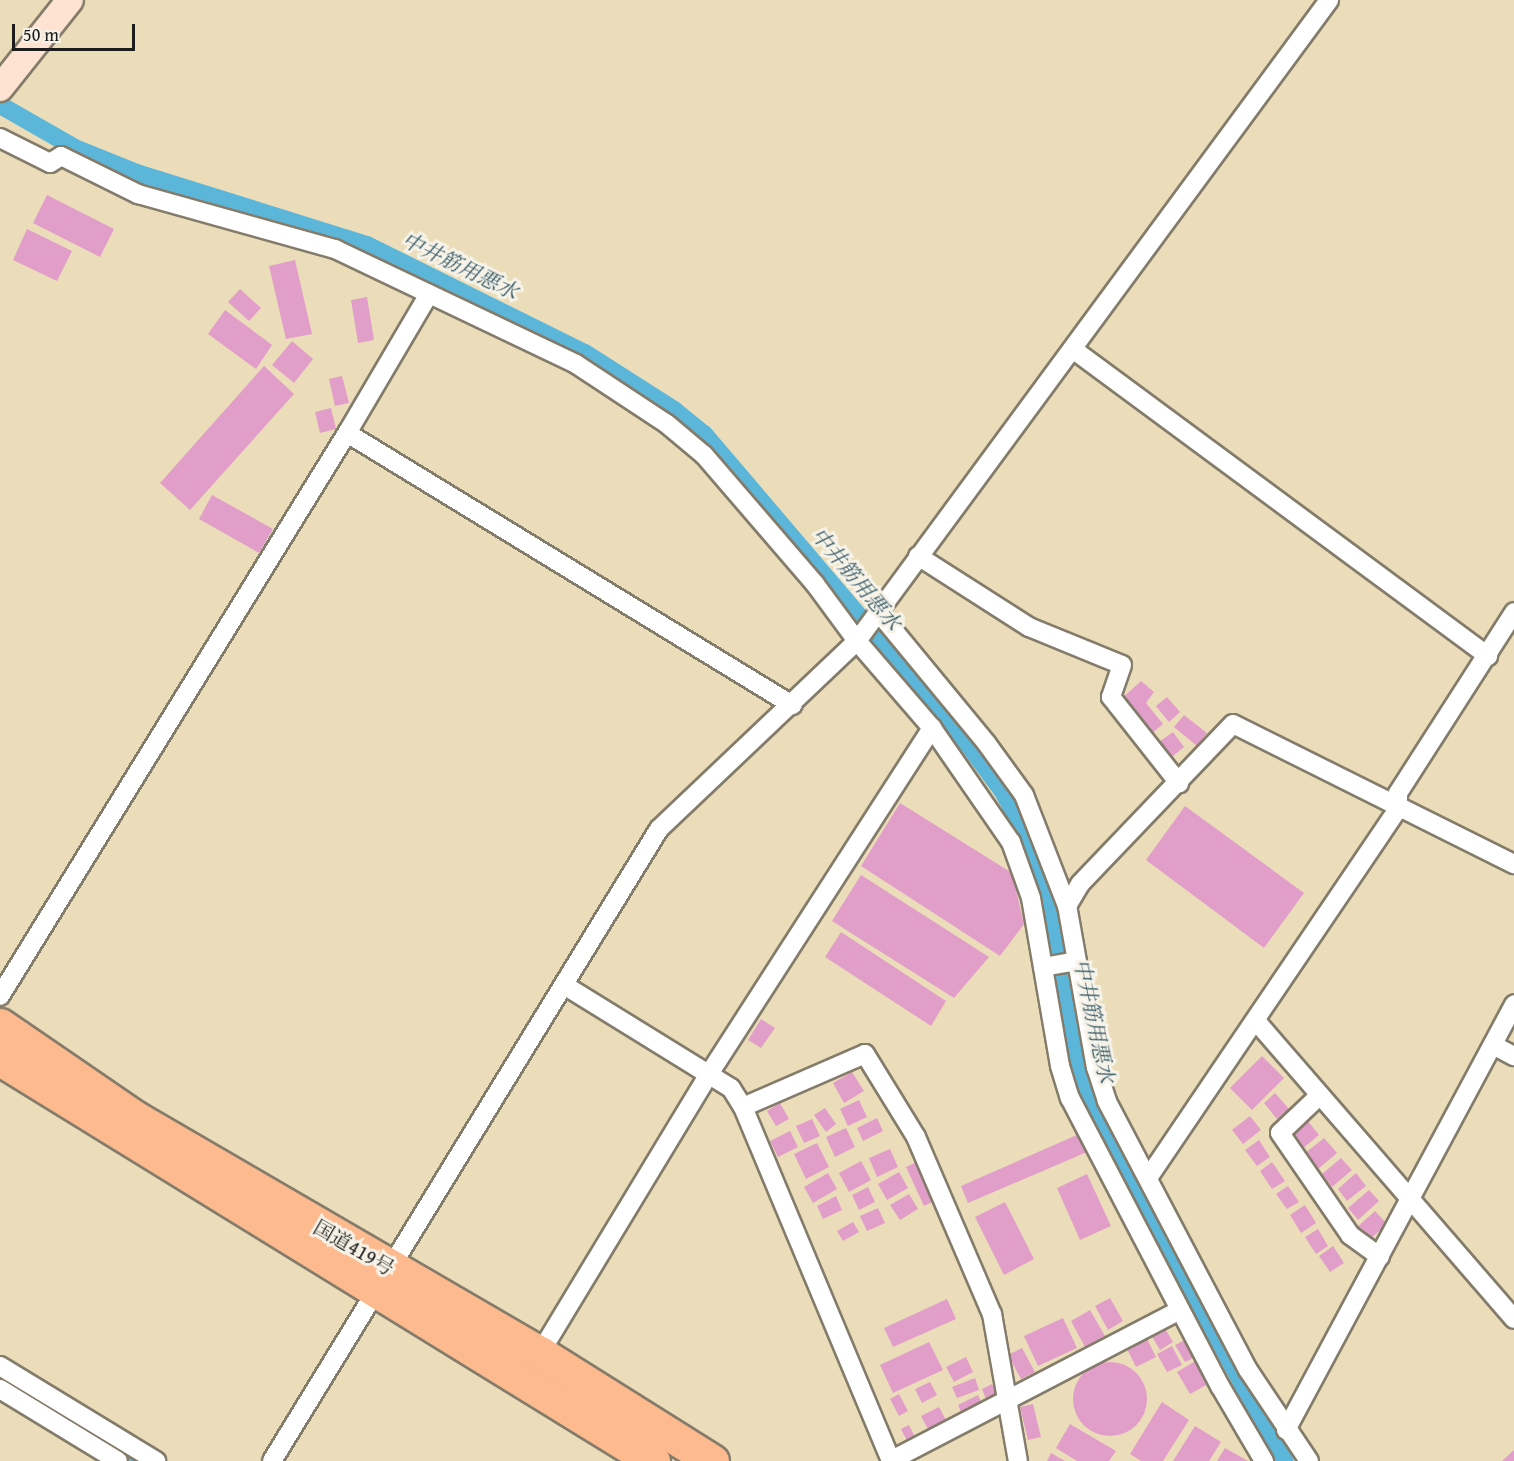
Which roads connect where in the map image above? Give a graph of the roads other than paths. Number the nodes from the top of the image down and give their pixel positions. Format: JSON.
{"nodes":[{"id":1,"x":70,"y":0,"type":"edge"},
{"id":2,"x":1329,"y":0,"type":"edge"},
{"id":3,"x":0,"y":88,"type":"edge"},
{"id":4,"x":0,"y":138,"type":"edge"},
{"id":5,"x":429,"y":294,"type":"junction"},
{"id":6,"x":1074,"y":350,"type":"junction"},
{"id":7,"x":346,"y":433,"type":"junction"},
{"id":8,"x":918,"y":556,"type":"junction"},
{"id":9,"x":1514,"y":612,"type":"edge"},
{"id":10,"x":880,"y":614,"type":"junction"},
{"id":11,"x":857,"y":641,"type":"junction"},
{"id":12,"x":1488,"y":656,"type":"junction"},
{"id":13,"x":792,"y":705,"type":"junction"},
{"id":14,"x":932,"y":729,"type":"junction"},
{"id":15,"x":1179,"y":783,"type":"junction"},
{"id":16,"x":1398,"y":809,"type":"junction"},
{"id":17,"x":1514,"y":864,"type":"edge"},
{"id":18,"x":1067,"y":906,"type":"junction"},
{"id":19,"x":1076,"y":961,"type":"junction"},
{"id":20,"x":1043,"y":967,"type":"junction"},
{"id":21,"x":564,"y":985,"type":"junction"},
{"id":22,"x":0,"y":996,"type":"edge"},
{"id":23,"x":1514,"y":1004,"type":"edge"},
{"id":24,"x":1256,"y":1021,"type":"junction"},
{"id":25,"x":0,"y":1025,"type":"edge"},
{"id":26,"x":1493,"y":1045,"type":"junction"},
{"id":27,"x":1514,"y":1056,"type":"edge"},
{"id":28,"x":0,"y":1059,"type":"edge"},
{"id":29,"x":709,"y":1074,"type":"junction"},
{"id":30,"x":1320,"y":1095,"type":"junction"},
{"id":31,"x":743,"y":1107,"type":"junction"},
{"id":32,"x":1148,"y":1178,"type":"junction"},
{"id":33,"x":1411,"y":1200,"type":"junction"},
{"id":34,"x":1380,"y":1257,"type":"junction"},
{"id":35,"x":382,"y":1279,"type":"junction"},
{"id":36,"x":1180,"y":1310,"type":"junction"},
{"id":37,"x":1514,"y":1319,"type":"edge"},
{"id":38,"x":540,"y":1353,"type":"junction"},
{"id":39,"x":0,"y":1366,"type":"edge"},
{"id":40,"x":0,"y":1389,"type":"edge"},
{"id":41,"x":1006,"y":1400,"type":"junction"},
{"id":42,"x":1286,"y":1430,"type":"junction"},
{"id":43,"x":896,"y":1459,"type":"edge"},
{"id":44,"x":118,"y":1461,"type":"edge"},
{"id":45,"x":156,"y":1461,"type":"edge"},
{"id":46,"x":272,"y":1461,"type":"edge"},
{"id":47,"x":653,"y":1461,"type":"edge"},
{"id":48,"x":712,"y":1461,"type":"edge"},
{"id":49,"x":1018,"y":1461,"type":"edge"},
{"id":50,"x":1264,"y":1461,"type":"edge"},
{"id":51,"x":1309,"y":1461,"type":"edge"}],
"edges":[{"from":1,"to":3,"type":"main road"},
{"from":2,"to":6,"type":"street"},
{"from":4,"to":5,"type":"street"},
{"from":5,"to":7,"type":"street"},
{"from":5,"to":11,"type":"street"},
{"from":6,"to":8,"type":"street"},
{"from":6,"to":12,"type":"street"},
{"from":7,"to":13,"type":"street"},
{"from":7,"to":22,"type":"street"},
{"from":8,"to":10,"type":"street"},
{"from":8,"to":15,"type":"street"},
{"from":9,"to":12,"type":"street"},
{"from":10,"to":11,"type":"street"},
{"from":10,"to":18,"type":"street"},
{"from":11,"to":13,"type":"street"},
{"from":11,"to":14,"type":"street"},
{"from":12,"to":16,"type":"street"},
{"from":13,"to":21,"type":"street"},
{"from":14,"to":20,"type":"street"},
{"from":14,"to":29,"type":"street"},
{"from":15,"to":16,"type":"street"},
{"from":15,"to":18,"type":"street"},
{"from":16,"to":17,"type":"street"},
{"from":16,"to":24,"type":"street"},
{"from":18,"to":19,"type":"street"},
{"from":19,"to":20,"type":"street"},
{"from":19,"to":32,"type":"street"},
{"from":20,"to":36,"type":"street"},
{"from":21,"to":29,"type":"street"},
{"from":21,"to":35,"type":"street"},
{"from":23,"to":26,"type":"street"},
{"from":24,"to":30,"type":"street"},
{"from":24,"to":32,"type":"street"},
{"from":25,"to":35,"type":"highway","name":"国道419号"},
{"from":26,"to":27,"type":"street"},
{"from":26,"to":33,"type":"street"},
{"from":28,"to":35,"type":"highway","name":"国道419号"},
{"from":29,"to":31,"type":"street"},
{"from":29,"to":38,"type":"street"},
{"from":30,"to":33,"type":"street"},
{"from":30,"to":34,"type":"street"},
{"from":31,"to":41,"type":"street"},
{"from":31,"to":43,"type":"street"},
{"from":32,"to":42,"type":"street"},
{"from":33,"to":34,"type":"street"},
{"from":33,"to":37,"type":"street"},
{"from":34,"to":42,"type":"street"},
{"from":35,"to":38,"type":"highway","name":"国道419号"},
{"from":35,"to":46,"type":"street"},
{"from":35,"to":47,"type":"highway","name":"国道419号"},
{"from":36,"to":41,"type":"street"},
{"from":36,"to":50,"type":"street"},
{"from":38,"to":48,"type":"highway","name":"国道419号"},
{"from":39,"to":45,"type":"street"},
{"from":40,"to":44,"type":"street"},
{"from":41,"to":43,"type":"street"},
{"from":41,"to":49,"type":"street"},
{"from":42,"to":51,"type":"street"}]}
